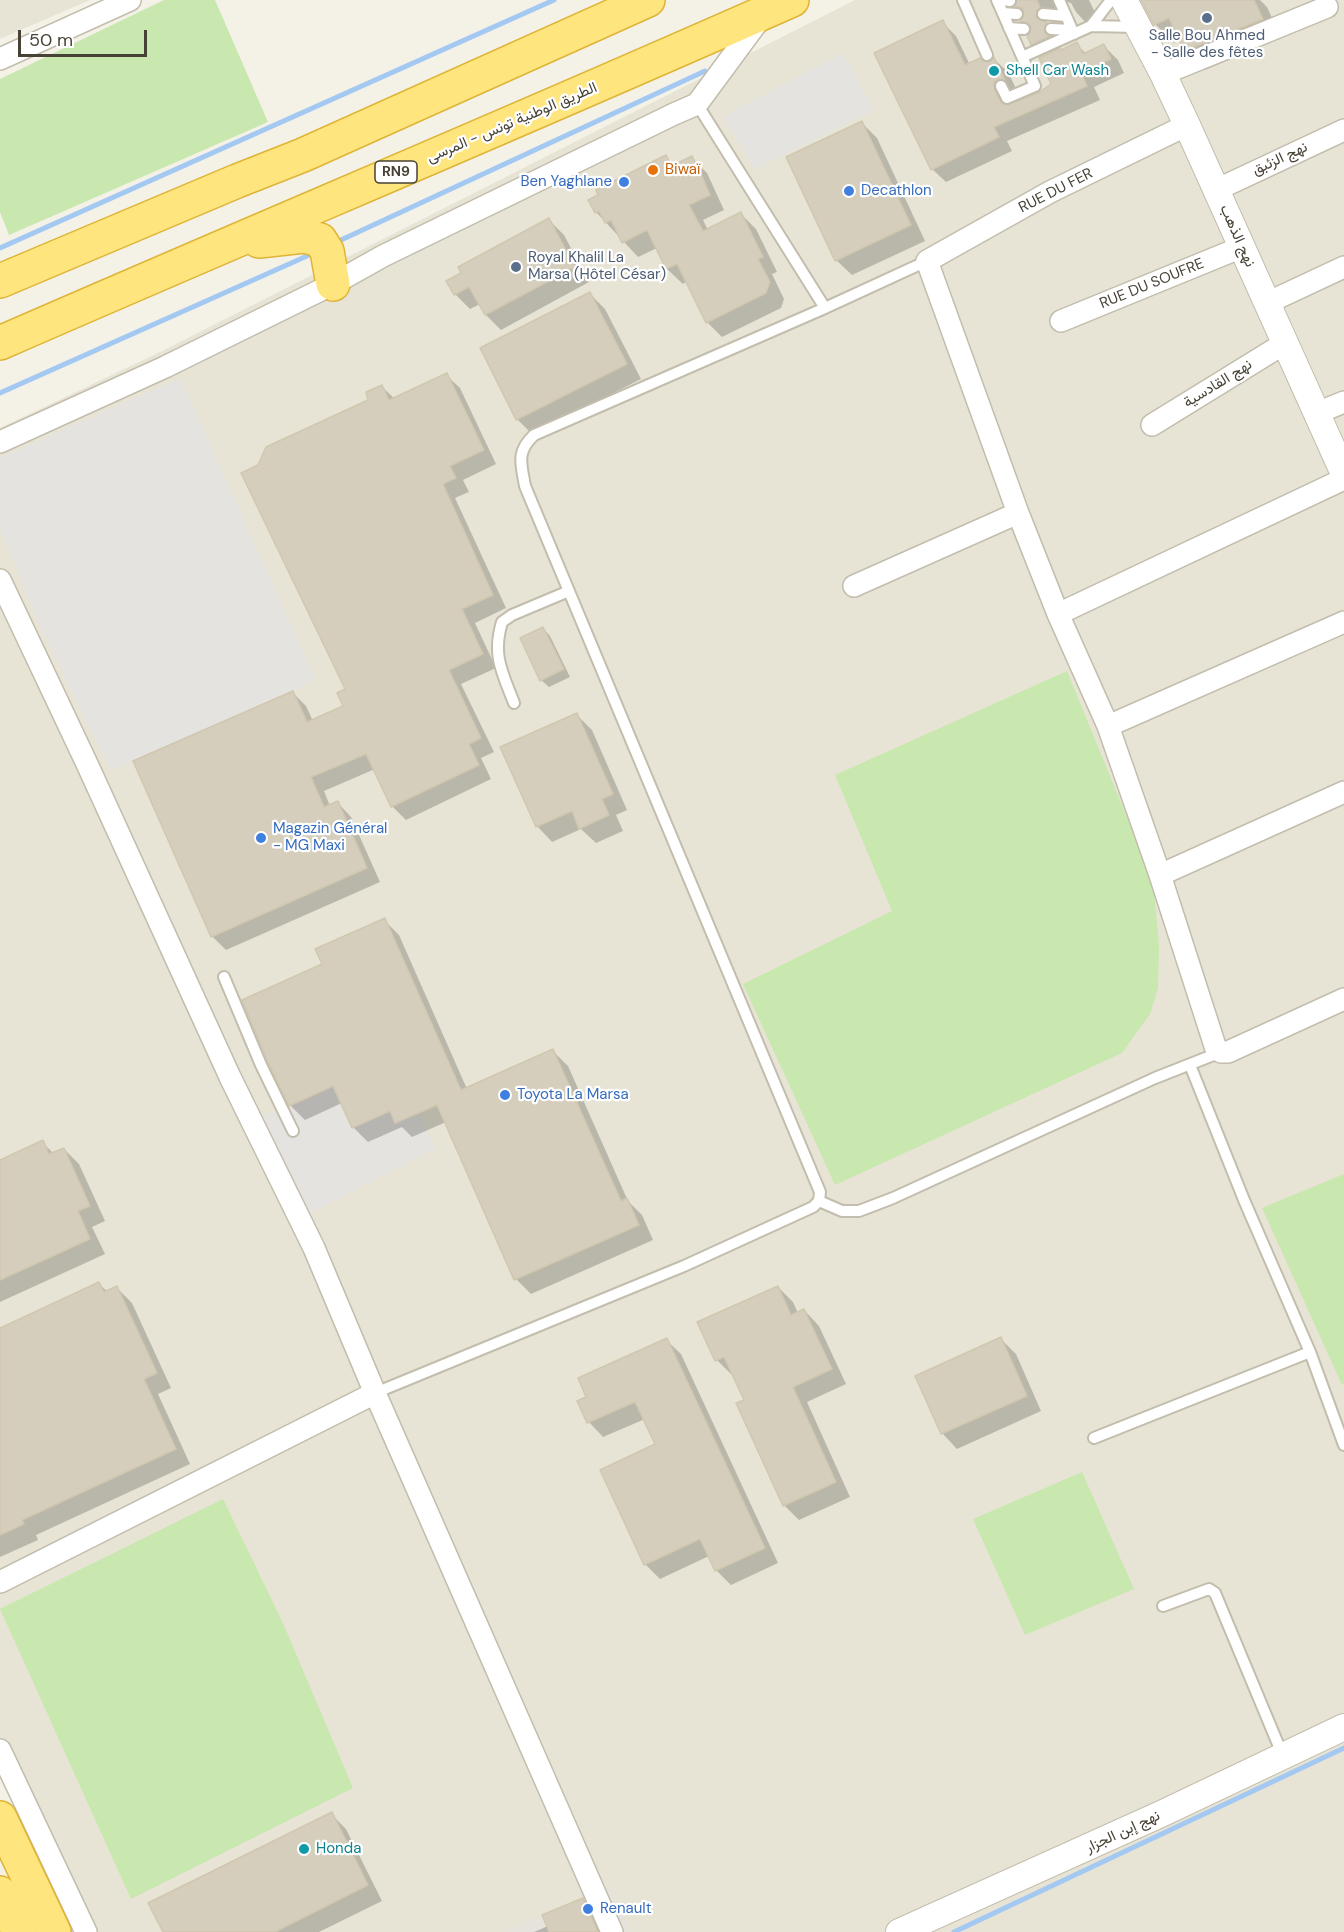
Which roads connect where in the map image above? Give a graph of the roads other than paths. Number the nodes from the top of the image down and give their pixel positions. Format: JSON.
{"nodes":[{"id":1,"x":130,"y":0,"type":"edge"},
{"id":2,"x":648,"y":0,"type":"edge"},
{"id":3,"x":963,"y":0,"type":"edge"},
{"id":4,"x":997,"y":0,"type":"edge"},
{"id":5,"x":1004,"y":0,"type":"edge"},
{"id":6,"x":1112,"y":0,"type":"edge"},
{"id":7,"x":1124,"y":0,"type":"edge"},
{"id":8,"x":1010,"y":1,"type":"edge"},
{"id":9,"x":1056,"y":1,"type":"edge"},
{"id":10,"x":778,"y":6,"type":"edge"},
{"id":11,"x":1328,"y":7,"type":"dead end"},
{"id":12,"x":1003,"y":13,"type":"junction"},
{"id":13,"x":1017,"y":14,"type":"dead end"},
{"id":14,"x":1044,"y":14,"type":"dead end"},
{"id":15,"x":1066,"y":16,"type":"junction"},
{"id":16,"x":1091,"y":26,"type":"junction"},
{"id":17,"x":1138,"y":27,"type":"junction"},
{"id":18,"x":1010,"y":28,"type":"junction"},
{"id":19,"x":1024,"y":29,"type":"dead end"},
{"id":20,"x":1051,"y":29,"type":"dead end"},
{"id":21,"x":1073,"y":32,"type":"junction"},
{"id":22,"x":987,"y":55,"type":"dead end"},
{"id":23,"x":1022,"y":57,"type":"junction"},
{"id":24,"x":0,"y":59,"type":"edge"},
{"id":25,"x":1163,"y":74,"type":"junction"},
{"id":26,"x":1001,"y":86,"type":"dead end"},
{"id":27,"x":697,"y":104,"type":"junction"},
{"id":28,"x":1187,"y":125,"type":"junction"},
{"id":29,"x":1344,"y":130,"type":"edge"},
{"id":30,"x":1216,"y":190,"type":"junction"},
{"id":31,"x":224,"y":245,"type":"junction"},
{"id":32,"x":1242,"y":247,"type":"junction"},
{"id":33,"x":927,"y":261,"type":"junction"},
{"id":34,"x":1344,"y":267,"type":"edge"},
{"id":35,"x":0,"y":281,"type":"edge"},
{"id":36,"x":333,"y":284,"type":"junction"},
{"id":37,"x":1267,"y":303,"type":"junction"},
{"id":38,"x":825,"y":308,"type":"junction"},
{"id":39,"x":1061,"y":321,"type":"dead end"},
{"id":40,"x":0,"y":343,"type":"edge"},
{"id":41,"x":1285,"y":343,"type":"junction"},
{"id":42,"x":1344,"y":402,"type":"edge"},
{"id":43,"x":1317,"y":413,"type":"junction"},
{"id":44,"x":1152,"y":425,"type":"dead end"},
{"id":45,"x":0,"y":442,"type":"edge"},
{"id":46,"x":1344,"y":474,"type":"edge"},
{"id":47,"x":1344,"y":479,"type":"edge"},
{"id":48,"x":1018,"y":513,"type":"junction"},
{"id":49,"x":0,"y":580,"type":"edge"},
{"id":50,"x":854,"y":586,"type":"dead end"},
{"id":51,"x":569,"y":591,"type":"junction"},
{"id":52,"x":1058,"y":614,"type":"junction"},
{"id":53,"x":1344,"y":622,"type":"edge"},
{"id":54,"x":514,"y":703,"type":"dead end"},
{"id":55,"x":1108,"y":726,"type":"junction"},
{"id":56,"x":1344,"y":792,"type":"edge"},
{"id":57,"x":1160,"y":875,"type":"junction"},
{"id":58,"x":224,"y":977,"type":"dead end"},
{"id":59,"x":1344,"y":999,"type":"edge"},
{"id":60,"x":1221,"y":1052,"type":"junction"},
{"id":61,"x":1190,"y":1065,"type":"junction"},
{"id":62,"x":293,"y":1131,"type":"dead end"},
{"id":63,"x":819,"y":1201,"type":"junction"},
{"id":64,"x":1310,"y":1352,"type":"junction"},
{"id":65,"x":375,"y":1393,"type":"junction"},
{"id":66,"x":1094,"y":1438,"type":"dead end"},
{"id":67,"x":1344,"y":1445,"type":"edge"},
{"id":68,"x":0,"y":1582,"type":"edge"},
{"id":69,"x":1163,"y":1606,"type":"dead end"},
{"id":70,"x":1344,"y":1727,"type":"edge"},
{"id":71,"x":0,"y":1750,"type":"edge"},
{"id":72,"x":1283,"y":1756,"type":"junction"},
{"id":73,"x":0,"y":1818,"type":"edge"},
{"id":74,"x":0,"y":1893,"type":"edge"},
{"id":75,"x":19,"y":1932,"type":"edge"},
{"id":76,"x":54,"y":1932,"type":"edge"},
{"id":77,"x":86,"y":1932,"type":"edge"},
{"id":78,"x":612,"y":1932,"type":"edge"},
{"id":79,"x":899,"y":1932,"type":"edge"}],
"edges":[{"from":1,"to":24,"type":"street"},
{"from":2,"to":35,"type":"highway"},
{"from":3,"to":22,"type":"lane"},
{"from":4,"to":12,"type":"lane"},
{"from":5,"to":8,"type":"lane"},
{"from":6,"to":16,"type":"lane"},
{"from":7,"to":17,"type":"street","name":"نهج الذهب"},
{"from":9,"to":15,"type":"lane"},
{"from":10,"to":27,"type":"street"},
{"from":10,"to":31,"type":"highway","name":"الطريق الوطنية تونس - المرسى","number":"RN9"},
{"from":11,"to":25,"type":"street"},
{"from":12,"to":13,"type":"lane"},
{"from":12,"to":18,"type":"lane"},
{"from":14,"to":15,"type":"lane"},
{"from":15,"to":21,"type":"lane"},
{"from":16,"to":17,"type":"lane"},
{"from":16,"to":21,"type":"lane"},
{"from":17,"to":25,"type":"street","name":"نهج الذهب"},
{"from":18,"to":19,"type":"lane"},
{"from":18,"to":23,"type":"lane"},
{"from":20,"to":21,"type":"lane"},
{"from":21,"to":23,"type":"lane"},
{"from":23,"to":26,"type":"lane"},
{"from":25,"to":28,"type":"street","name":"نهج الذهب"},
{"from":27,"to":36,"type":"street"},
{"from":27,"to":38,"type":"lane"},
{"from":28,"to":30,"type":"street","name":"نهج الذهب"},
{"from":28,"to":33,"type":"street","name":"RUE DU FER"},
{"from":29,"to":30,"type":"street","name":"نهج الزئبق"},
{"from":30,"to":32,"type":"street","name":"نهج الذهب"},
{"from":31,"to":36,"type":"highway"},
{"from":31,"to":40,"type":"highway","name":"الطريق الوطنية تونس - المرسى","number":"RN9"},
{"from":32,"to":37,"type":"street","name":"نهج الذهب"},
{"from":32,"to":39,"type":"street","name":"RUE DU SOUFRE"},
{"from":33,"to":38,"type":"lane"},
{"from":33,"to":48,"type":"street"},
{"from":34,"to":37,"type":"street"},
{"from":36,"to":45,"type":"street"},
{"from":37,"to":41,"type":"street","name":"نهج الذهب"},
{"from":38,"to":51,"type":"lane"},
{"from":41,"to":43,"type":"street","name":"نهج الذهب"},
{"from":41,"to":44,"type":"street","name":"نهج القادسية"},
{"from":42,"to":43,"type":"street"},
{"from":43,"to":46,"type":"street","name":"نهج الذهب"},
{"from":47,"to":52,"type":"street"},
{"from":48,"to":50,"type":"street"},
{"from":48,"to":52,"type":"street"},
{"from":49,"to":65,"type":"street"},
{"from":51,"to":54,"type":"lane"},
{"from":51,"to":63,"type":"lane"},
{"from":52,"to":55,"type":"street"},
{"from":53,"to":55,"type":"street"},
{"from":55,"to":57,"type":"street"},
{"from":56,"to":57,"type":"street"},
{"from":57,"to":60,"type":"street"},
{"from":58,"to":62,"type":"lane"},
{"from":59,"to":60,"type":"street"},
{"from":60,"to":61,"type":"lane"},
{"from":61,"to":63,"type":"lane"},
{"from":61,"to":64,"type":"lane"},
{"from":63,"to":65,"type":"lane"},
{"from":64,"to":66,"type":"lane"},
{"from":64,"to":67,"type":"lane"},
{"from":65,"to":68,"type":"street"},
{"from":65,"to":78,"type":"street"},
{"from":69,"to":72,"type":"lane"},
{"from":70,"to":72,"type":"street","name":"نهج إبن الجزار"},
{"from":71,"to":77,"type":"street"},
{"from":72,"to":79,"type":"street","name":"نهج إبن الجزار"},
{"from":73,"to":76,"type":"highway"},
{"from":74,"to":75,"type":"highway"}]}
